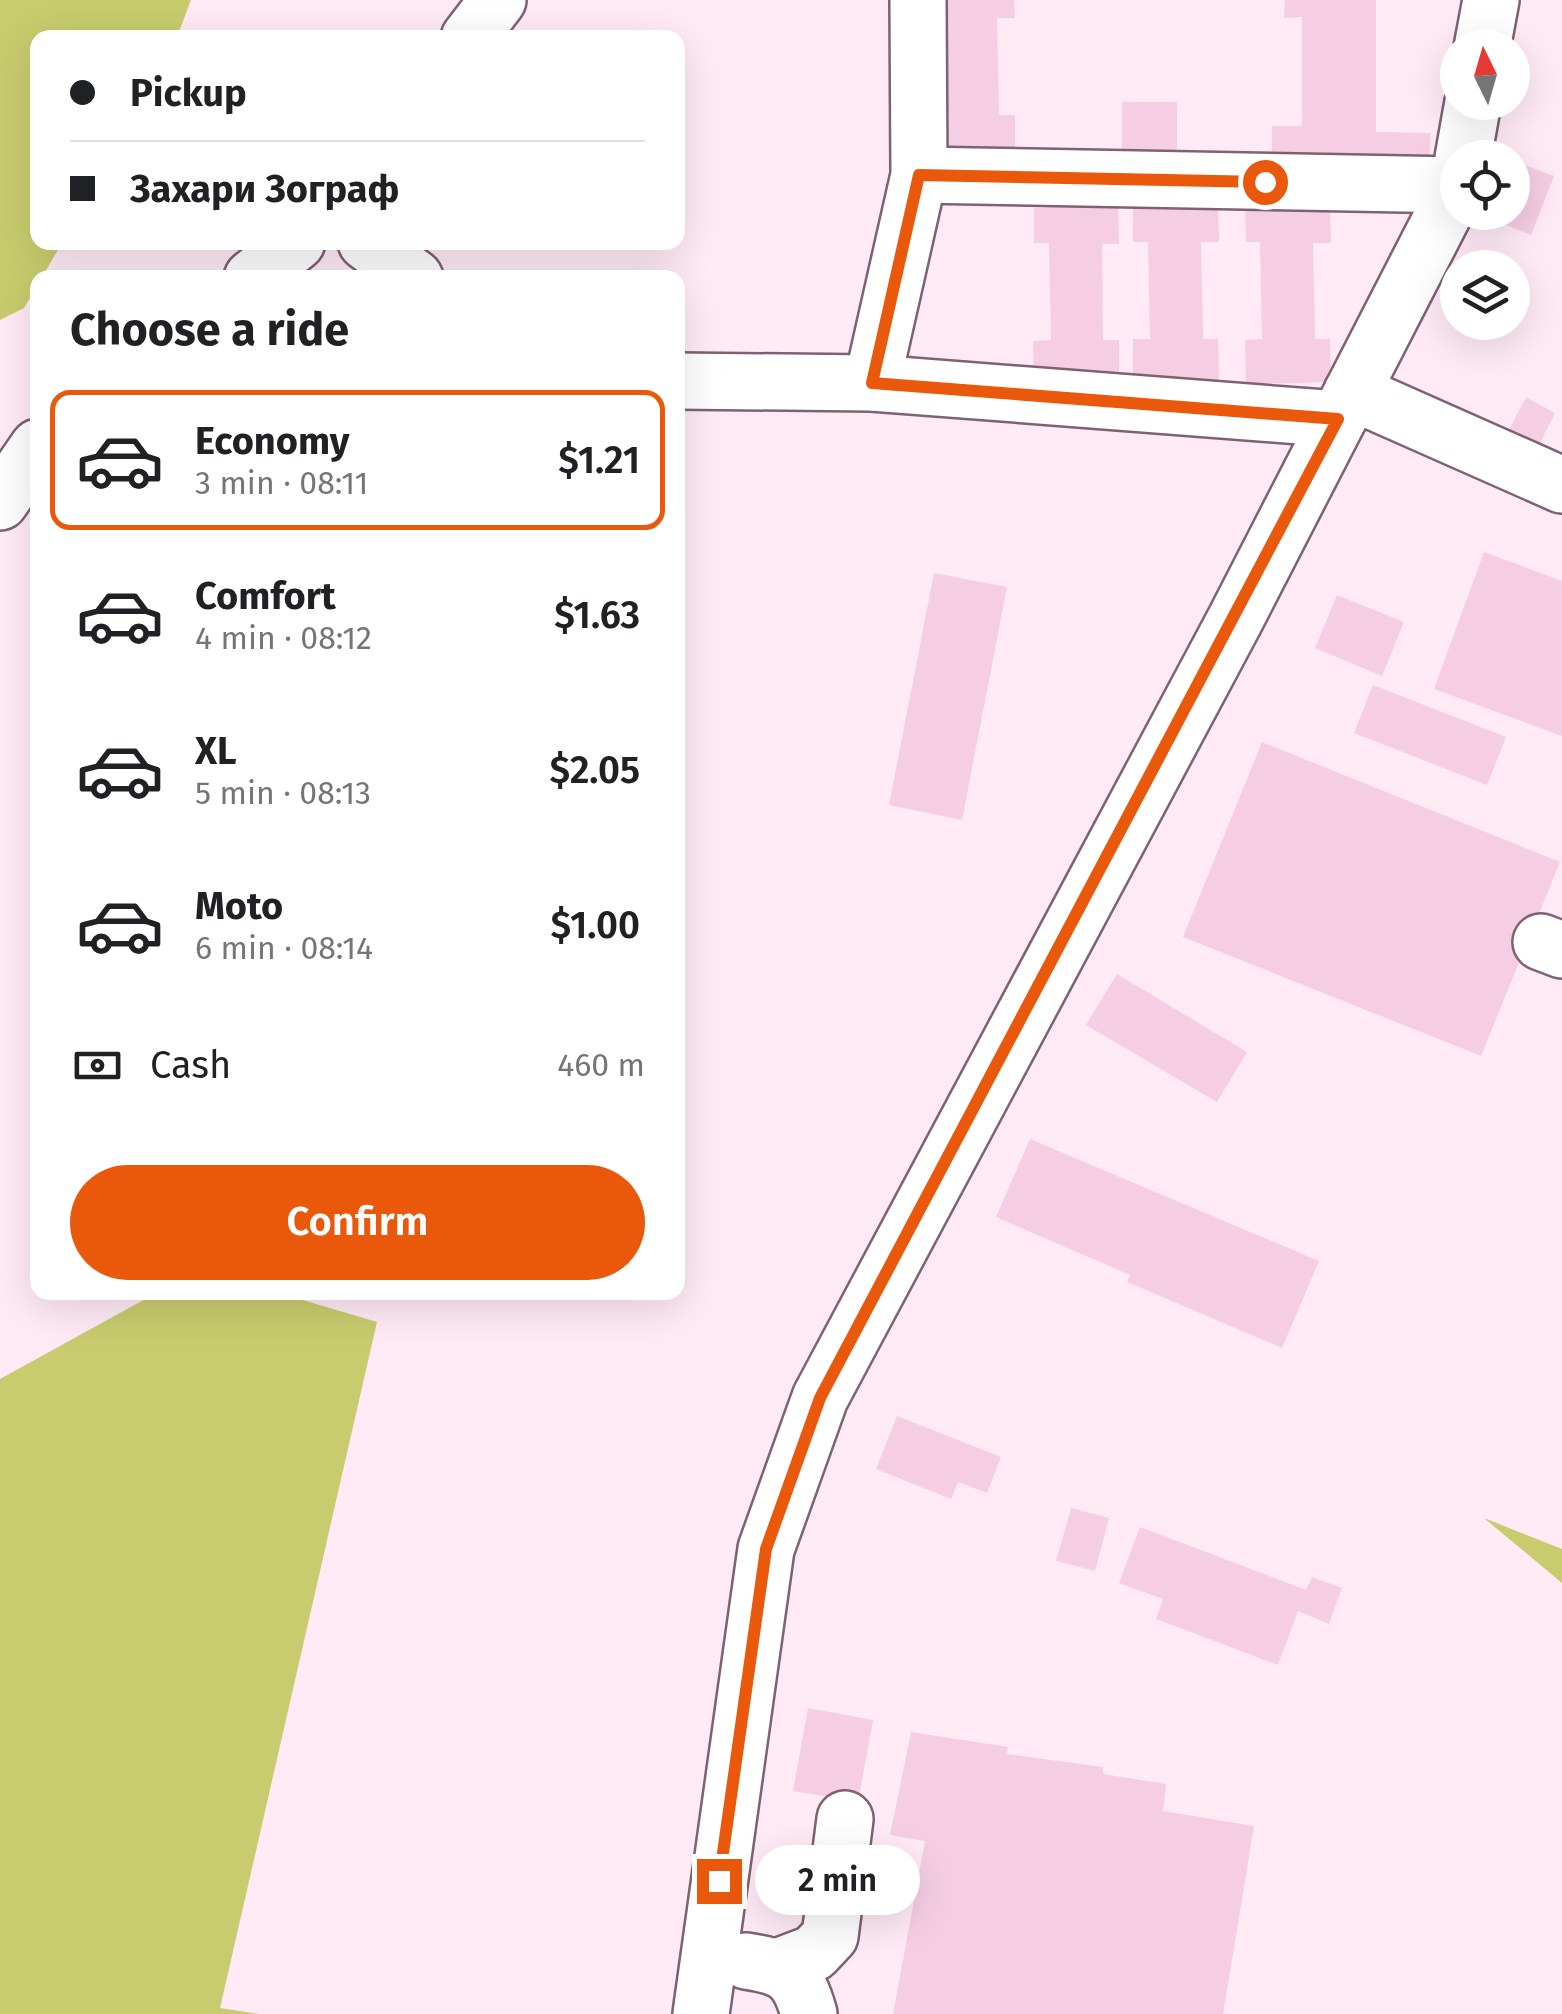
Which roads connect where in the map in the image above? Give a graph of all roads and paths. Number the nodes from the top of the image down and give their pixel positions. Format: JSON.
{"nodes":[{"id":1,"x":498,"y":0,"type":"edge"},
{"id":2,"x":918,"y":0,"type":"edge"},
{"id":3,"x":1491,"y":0,"type":"edge"},
{"id":4,"x":476,"y":30,"type":"edge"},
{"id":5,"x":1485,"y":30,"type":"edge"},
{"id":6,"x":919,"y":175,"type":"junction"},
{"id":7,"x":1440,"y":186,"type":"edge"},
{"id":8,"x":1440,"y":221,"type":"edge"},
{"id":9,"x":287,"y":250,"type":"edge"},
{"id":10,"x":377,"y":250,"type":"edge"},
{"id":11,"x":262,"y":270,"type":"edge"},
{"id":12,"x":405,"y":270,"type":"edge"},
{"id":13,"x":685,"y":381,"type":"edge"},
{"id":14,"x":872,"y":383,"type":"junction"},
{"id":15,"x":1345,"y":406,"type":"junction"},
{"id":16,"x":30,"y":459,"type":"edge"},
{"id":17,"x":1562,"y":485,"type":"edge"},
{"id":18,"x":0,"y":502,"type":"edge"},
{"id":19,"x":846,"y":1819,"type":"dead end"},
{"id":20,"x":709,"y":1955,"type":"junction"},
{"id":21,"x":780,"y":1966,"type":"junction"},
{"id":22,"x":700,"y":2014,"type":"edge"},
{"id":23,"x":809,"y":2014,"type":"edge"}],
"edges":[{"from":1,"to":4,"type":"street"},
{"from":2,"to":6,"type":"street"},
{"from":3,"to":5,"type":"street"},
{"from":6,"to":7,"type":"street"},
{"from":6,"to":14,"type":"street"},
{"from":8,"to":15,"type":"street"},
{"from":9,"to":11,"type":"street"},
{"from":10,"to":12,"type":"street"},
{"from":13,"to":14,"type":"street"},
{"from":14,"to":15,"type":"street"},
{"from":15,"to":17,"type":"street"},
{"from":15,"to":20,"type":"street"},
{"from":16,"to":18,"type":"street"},
{"from":19,"to":21,"type":"street"},
{"from":20,"to":21,"type":"street"},
{"from":20,"to":22,"type":"street"},
{"from":21,"to":23,"type":"street"}]}
